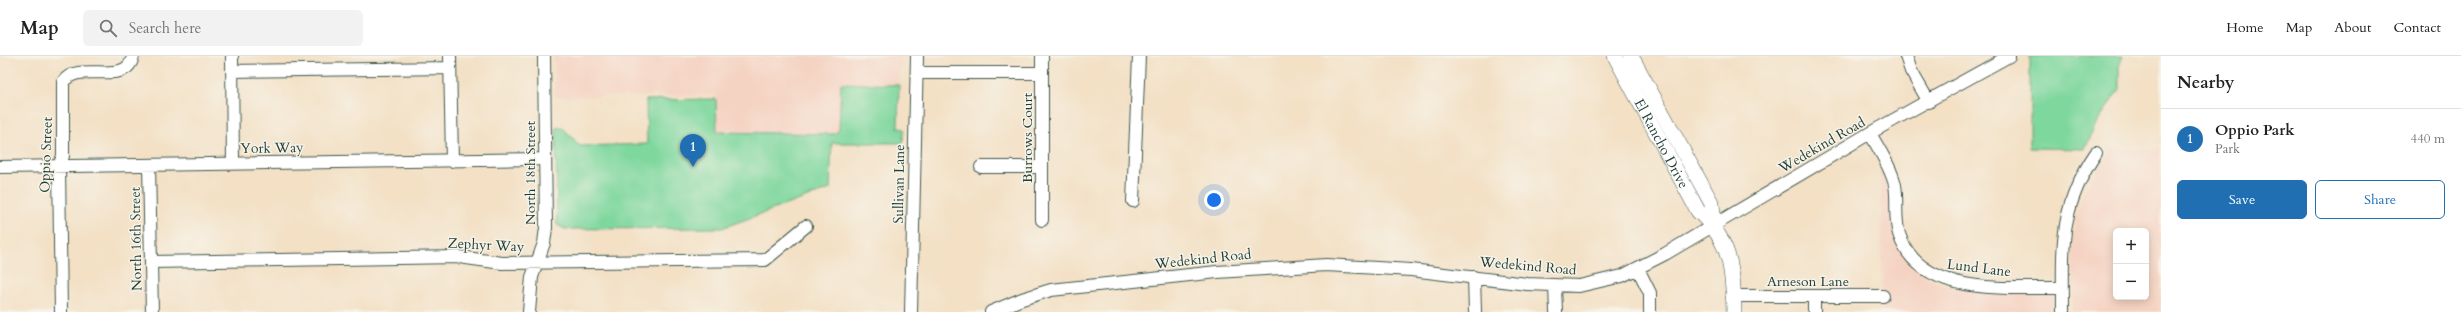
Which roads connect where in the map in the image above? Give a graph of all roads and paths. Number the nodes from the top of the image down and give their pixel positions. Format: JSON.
{"nodes":[{"id":1,"x":133,"y":56,"type":"edge"},
{"id":2,"x":232,"y":56,"type":"edge"},
{"id":3,"x":544,"y":56,"type":"edge"},
{"id":4,"x":917,"y":56,"type":"edge"},
{"id":5,"x":1042,"y":56,"type":"edge"},
{"id":6,"x":1139,"y":56,"type":"edge"},
{"id":7,"x":1615,"y":56,"type":"edge"},
{"id":8,"x":1631,"y":56,"type":"edge"},
{"id":9,"x":1906,"y":56,"type":"edge"},
{"id":10,"x":2009,"y":56,"type":"edge"},
{"id":11,"x":450,"y":62,"type":"edge"},
{"id":12,"x":232,"y":71,"type":"junction"},
{"id":13,"x":917,"y":73,"type":"junction"},
{"id":14,"x":1042,"y":73,"type":"junction"},
{"id":15,"x":1929,"y":102,"type":"junction"},
{"id":16,"x":1870,"y":134,"type":"junction"},
{"id":17,"x":2096,"y":153,"type":"dead end"},
{"id":18,"x":545,"y":159,"type":"junction"},
{"id":19,"x":452,"y":160,"type":"junction"},
{"id":20,"x":233,"y":164,"type":"junction"},
{"id":21,"x":149,"y":165,"type":"junction"},
{"id":22,"x":58,"y":166,"type":"junction"},
{"id":23,"x":0,"y":167,"type":"edge"},
{"id":24,"x":981,"y":167,"type":"dead end"},
{"id":25,"x":1042,"y":167,"type":"junction"},
{"id":26,"x":1133,"y":201,"type":"dead end"},
{"id":27,"x":1042,"y":220,"type":"dead end"},
{"id":28,"x":806,"y":226,"type":"dead end"},
{"id":29,"x":1714,"y":226,"type":"junction"},
{"id":30,"x":151,"y":262,"type":"junction"},
{"id":31,"x":538,"y":263,"type":"junction"},
{"id":32,"x":1638,"y":269,"type":"junction"},
{"id":33,"x":1474,"y":277,"type":"junction"},
{"id":34,"x":1555,"y":286,"type":"junction"},
{"id":35,"x":2062,"y":288,"type":"junction"},
{"id":36,"x":1734,"y":296,"type":"junction"},
{"id":37,"x":1814,"y":296,"type":"junction"},
{"id":38,"x":1883,"y":296,"type":"dead end"},
{"id":39,"x":61,"y":312,"type":"edge"},
{"id":40,"x":152,"y":312,"type":"edge"},
{"id":41,"x":529,"y":312,"type":"edge"},
{"id":42,"x":911,"y":312,"type":"edge"},
{"id":43,"x":991,"y":312,"type":"edge"},
{"id":44,"x":1475,"y":312,"type":"edge"},
{"id":45,"x":1556,"y":312,"type":"edge"},
{"id":46,"x":1650,"y":312,"type":"edge"},
{"id":47,"x":1734,"y":312,"type":"edge"},
{"id":48,"x":1814,"y":312,"type":"edge"},
{"id":49,"x":2063,"y":312,"type":"edge"}],
"edges":[{"from":1,"to":22,"type":"street","name":"Oppio Street"},
{"from":2,"to":12,"type":"street"},
{"from":3,"to":18,"type":"street","name":"North 18th Street"},
{"from":4,"to":13,"type":"street","name":"Sullivan Lane"},
{"from":5,"to":14,"type":"street","name":"Burrows Court"},
{"from":6,"to":26,"type":"street"},
{"from":7,"to":29,"type":"main road","name":"El Rancho Drive"},
{"from":8,"to":29,"type":"main road","name":"El Rancho Drive"},
{"from":9,"to":15,"type":"street"},
{"from":10,"to":15,"type":"street","name":"Wedekind Road"},
{"from":11,"to":12,"type":"street"},
{"from":11,"to":19,"type":"street"},
{"from":12,"to":20,"type":"street"},
{"from":13,"to":14,"type":"street"},
{"from":13,"to":42,"type":"street","name":"Sullivan Lane"},
{"from":14,"to":25,"type":"street","name":"Burrows Court"},
{"from":15,"to":16,"type":"street","name":"Wedekind Road"},
{"from":16,"to":29,"type":"street","name":"Wedekind Road"},
{"from":16,"to":35,"type":"street","name":"Lund Lane"},
{"from":17,"to":35,"type":"street"},
{"from":18,"to":19,"type":"street","name":"York Way"},
{"from":18,"to":31,"type":"street","name":"North 18th Street"},
{"from":19,"to":20,"type":"street","name":"York Way"},
{"from":20,"to":21,"type":"street","name":"York Way"},
{"from":21,"to":22,"type":"street","name":"York Way"},
{"from":21,"to":30,"type":"street","name":"North 16th Street"},
{"from":22,"to":23,"type":"street","name":"York Way"},
{"from":22,"to":39,"type":"street","name":"Oppio Street"},
{"from":24,"to":25,"type":"street"},
{"from":25,"to":27,"type":"street","name":"Burrows Court"},
{"from":28,"to":31,"type":"street","name":"Zephyr Way"},
{"from":29,"to":32,"type":"street","name":"Wedekind Road"},
{"from":29,"to":36,"type":"main road","name":"El Rancho Drive"},
{"from":30,"to":31,"type":"street","name":"Zephyr Way"},
{"from":30,"to":40,"type":"street","name":"North 16th Street"},
{"from":31,"to":41,"type":"street","name":"North 18th Street"},
{"from":32,"to":34,"type":"street","name":"Wedekind Road"},
{"from":32,"to":46,"type":"street"},
{"from":33,"to":34,"type":"street","name":"Wedekind Road"},
{"from":33,"to":43,"type":"street","name":"Wedekind Road"},
{"from":33,"to":44,"type":"street"},
{"from":34,"to":45,"type":"street"},
{"from":35,"to":49,"type":"street"},
{"from":36,"to":37,"type":"street","name":"Arneson Lane"},
{"from":36,"to":47,"type":"main road","name":"El Rancho Drive"},
{"from":37,"to":38,"type":"street","name":"Arneson Lane"},
{"from":37,"to":48,"type":"street"}]}
